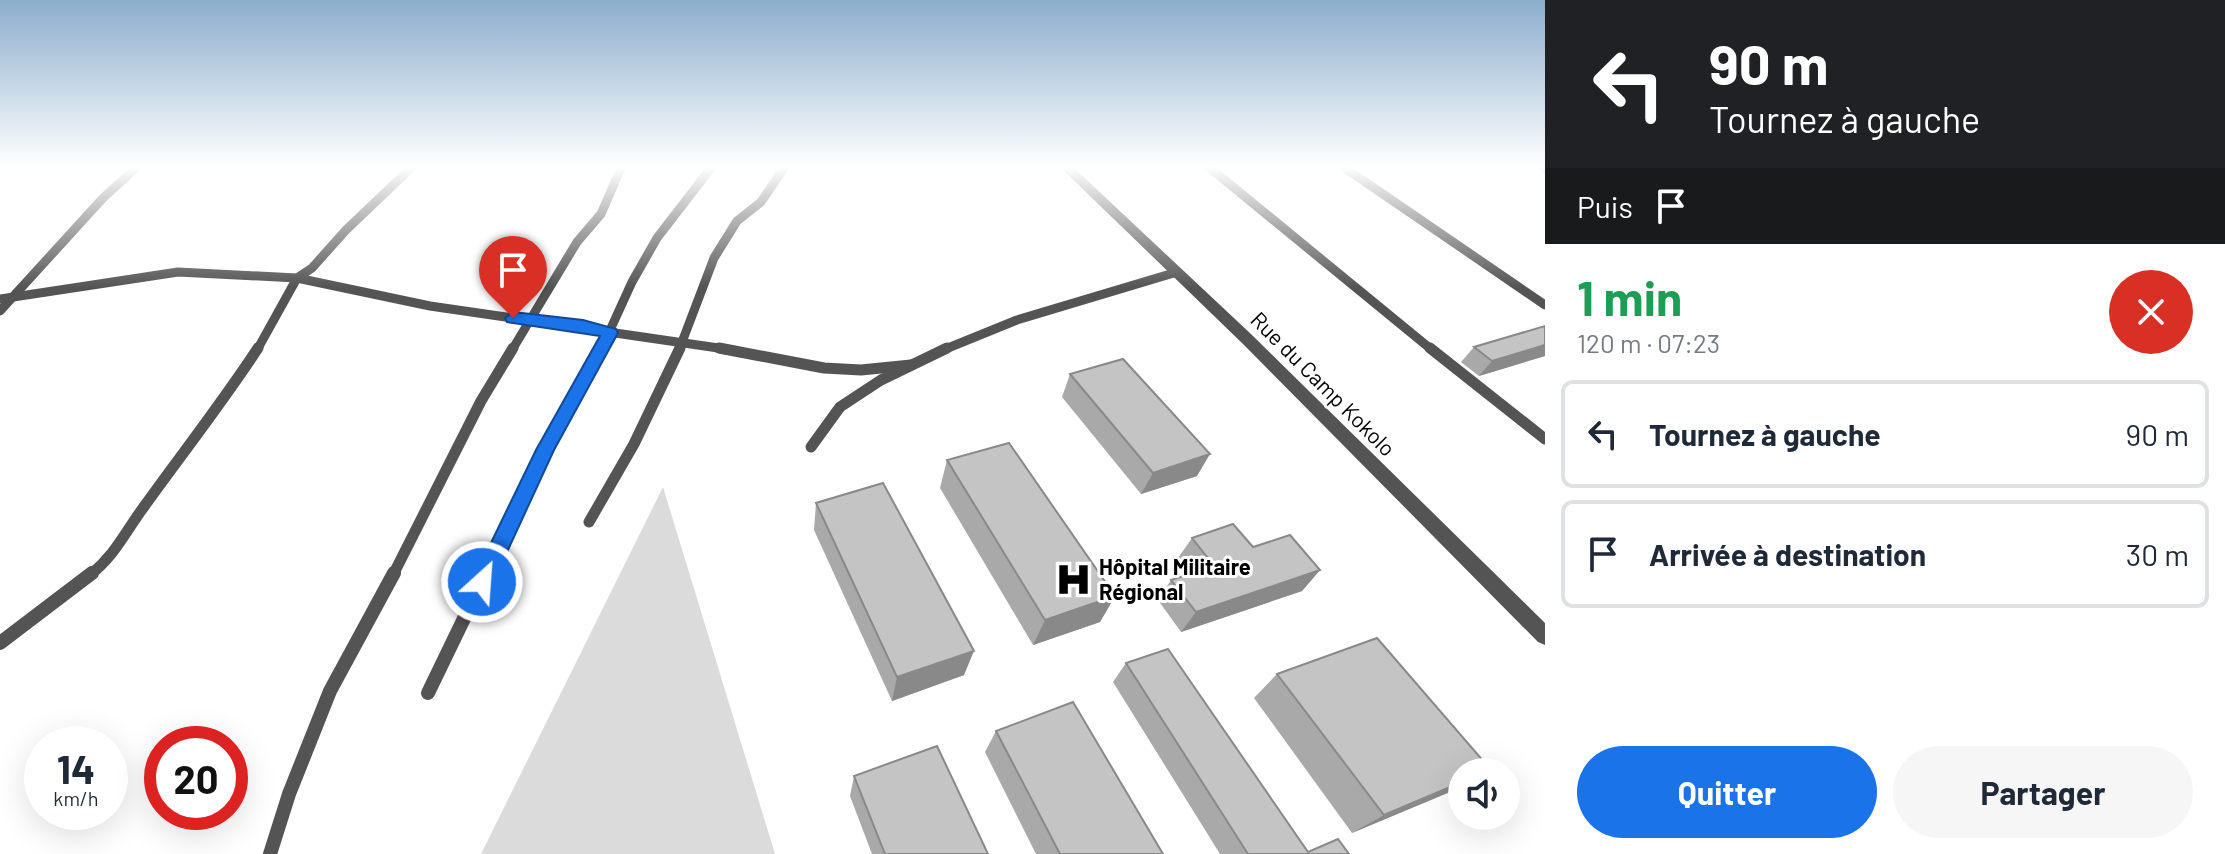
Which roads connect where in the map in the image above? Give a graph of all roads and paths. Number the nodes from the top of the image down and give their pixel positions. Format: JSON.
{"nodes":[{"id":1,"x":94,"y":208,"type":"edge"},
{"id":2,"x":369,"y":208,"type":"edge"},
{"id":3,"x":604,"y":208,"type":"edge"},
{"id":4,"x":680,"y":208,"type":"edge"},
{"id":5,"x":754,"y":208,"type":"edge"},
{"id":6,"x":1109,"y":208,"type":"edge"},
{"id":7,"x":1260,"y":208,"type":"edge"},
{"id":8,"x":1403,"y":208,"type":"edge"},
{"id":9,"x":1177,"y":272,"type":"junction"},
{"id":10,"x":297,"y":278,"type":"junction"},
{"id":11,"x":6,"y":299,"type":"edge"},
{"id":12,"x":1545,"y":305,"type":"edge"},
{"id":13,"x":0,"y":311,"type":"edge"},
{"id":14,"x":532,"y":321,"type":"junction"},
{"id":15,"x":610,"y":333,"type":"junction"},
{"id":16,"x":682,"y":344,"type":"junction"},
{"id":17,"x":911,"y":365,"type":"junction"},
{"id":18,"x":1545,"y":439,"type":"edge"},
{"id":19,"x":811,"y":447,"type":"dead end"},
{"id":20,"x":589,"y":522,"type":"dead end"},
{"id":21,"x":1545,"y":636,"type":"edge"},
{"id":22,"x":0,"y":643,"type":"edge"},
{"id":23,"x":428,"y":693,"type":"dead end"},
{"id":24,"x":270,"y":854,"type":"edge"}],
"edges":[{"from":1,"to":11,"type":"lane"},
{"from":2,"to":10,"type":"lane"},
{"from":3,"to":14,"type":"lane"},
{"from":4,"to":15,"type":"lane"},
{"from":5,"to":16,"type":"lane"},
{"from":6,"to":9,"type":"street","name":"Rue du Camp Kokolo"},
{"from":7,"to":18,"type":"lane"},
{"from":8,"to":12,"type":"lane"},
{"from":9,"to":17,"type":"lane"},
{"from":9,"to":21,"type":"street","name":"Rue du Camp Kokolo"},
{"from":10,"to":11,"type":"lane"},
{"from":10,"to":14,"type":"lane"},
{"from":10,"to":22,"type":"lane"},
{"from":11,"to":13,"type":"lane"},
{"from":14,"to":15,"type":"lane"},
{"from":14,"to":24,"type":"lane"},
{"from":15,"to":16,"type":"lane"},
{"from":15,"to":23,"type":"lane"},
{"from":16,"to":17,"type":"lane"},
{"from":16,"to":20,"type":"lane"},
{"from":17,"to":19,"type":"lane"}]}
